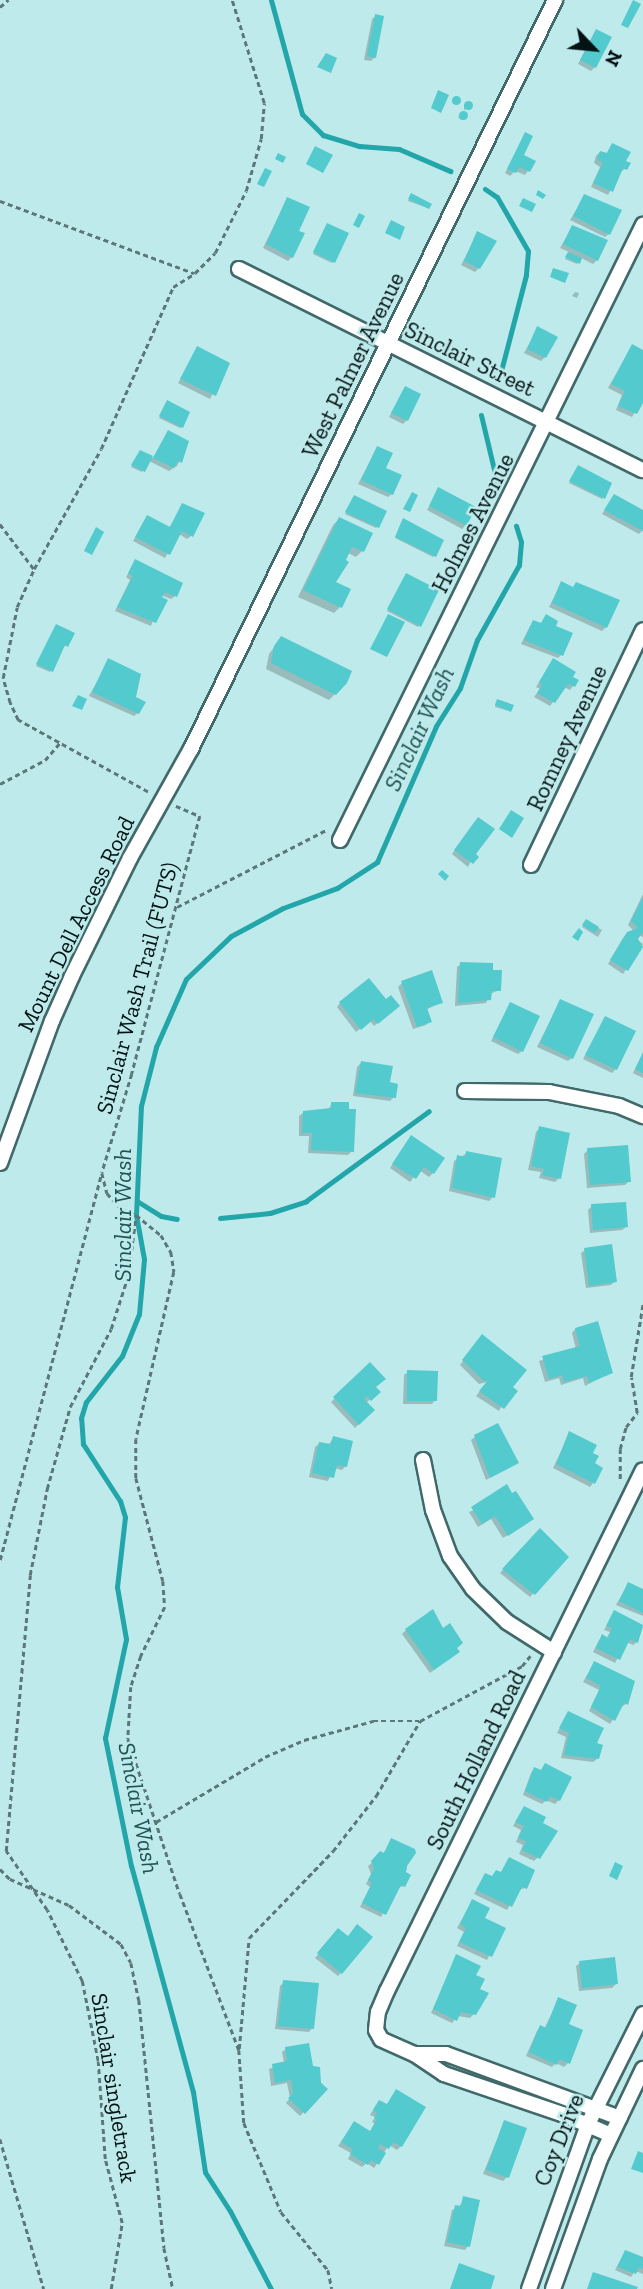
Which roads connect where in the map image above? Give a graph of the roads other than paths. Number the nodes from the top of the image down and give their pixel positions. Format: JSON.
{"nodes":[{"id":1,"x":555,"y":0,"type":"edge"},
{"id":2,"x":643,"y":225,"type":"edge"},
{"id":3,"x":239,"y":270,"type":"dead end"},
{"id":4,"x":388,"y":343,"type":"junction"},
{"id":5,"x":548,"y":422,"type":"junction"},
{"id":6,"x":643,"y":470,"type":"edge"},
{"id":7,"x":643,"y":629,"type":"edge"},
{"id":8,"x":191,"y":749,"type":"joint"},
{"id":9,"x":340,"y":840,"type":"dead end"},
{"id":10,"x":531,"y":865,"type":"dead end"},
{"id":11,"x":465,"y":1091,"type":"dead end"},
{"id":12,"x":643,"y":1116,"type":"edge"},
{"id":13,"x":0,"y":1163,"type":"edge"},
{"id":14,"x":423,"y":1460,"type":"dead end"},
{"id":15,"x":643,"y":1470,"type":"edge"},
{"id":16,"x":554,"y":1652,"type":"junction"},
{"id":17,"x":643,"y":2014,"type":"edge"},
{"id":18,"x":414,"y":2054,"type":"junction"},
{"id":19,"x":643,"y":2069,"type":"edge"},
{"id":20,"x":596,"y":2108,"type":"junction"},
{"id":21,"x":620,"y":2118,"type":"junction"},
{"id":22,"x":588,"y":2124,"type":"junction"},
{"id":23,"x":611,"y":2135,"type":"junction"},
{"id":24,"x":529,"y":2289,"type":"edge"},
{"id":25,"x":554,"y":2289,"type":"edge"}],
"edges":[{"from":1,"to":4,"type":"street","name":"West Palmer Avenue"},
{"from":2,"to":5,"type":"street","name":"Holmes Avenue"},
{"from":3,"to":4,"type":"street","name":"Sinclair Street"},
{"from":4,"to":5,"type":"street","name":"Sinclair Street"},
{"from":4,"to":8,"type":"street","name":"West Palmer Avenue"},
{"from":5,"to":6,"type":"street","name":"Sinclair Street"},
{"from":5,"to":9,"type":"street","name":"Holmes Avenue"},
{"from":7,"to":10,"type":"street","name":"Romney Avenue"},
{"from":8,"to":13,"type":"street","name":"Mount Dell Access Road"},
{"from":11,"to":12,"type":"street"},
{"from":14,"to":16,"type":"street"},
{"from":15,"to":16,"type":"street","name":"South Holland Road"},
{"from":16,"to":18,"type":"street","name":"South Holland Road"},
{"from":17,"to":20,"type":"street","name":"Coy Drive"},
{"from":18,"to":20,"type":"street","name":"South Holland Road"},
{"from":18,"to":22,"type":"street","name":"South Holland Road"},
{"from":19,"to":21,"type":"street","name":"Coy Drive"},
{"from":20,"to":21,"type":"street","name":"South Holland Road"},
{"from":20,"to":22,"type":"street","name":"Coy Drive"},
{"from":21,"to":23,"type":"street","name":"Coy Drive"},
{"from":22,"to":23,"type":"street","name":"South Holland Road"},
{"from":22,"to":24,"type":"street","name":"Coy Drive"},
{"from":23,"to":25,"type":"street","name":"Coy Drive"}]}
